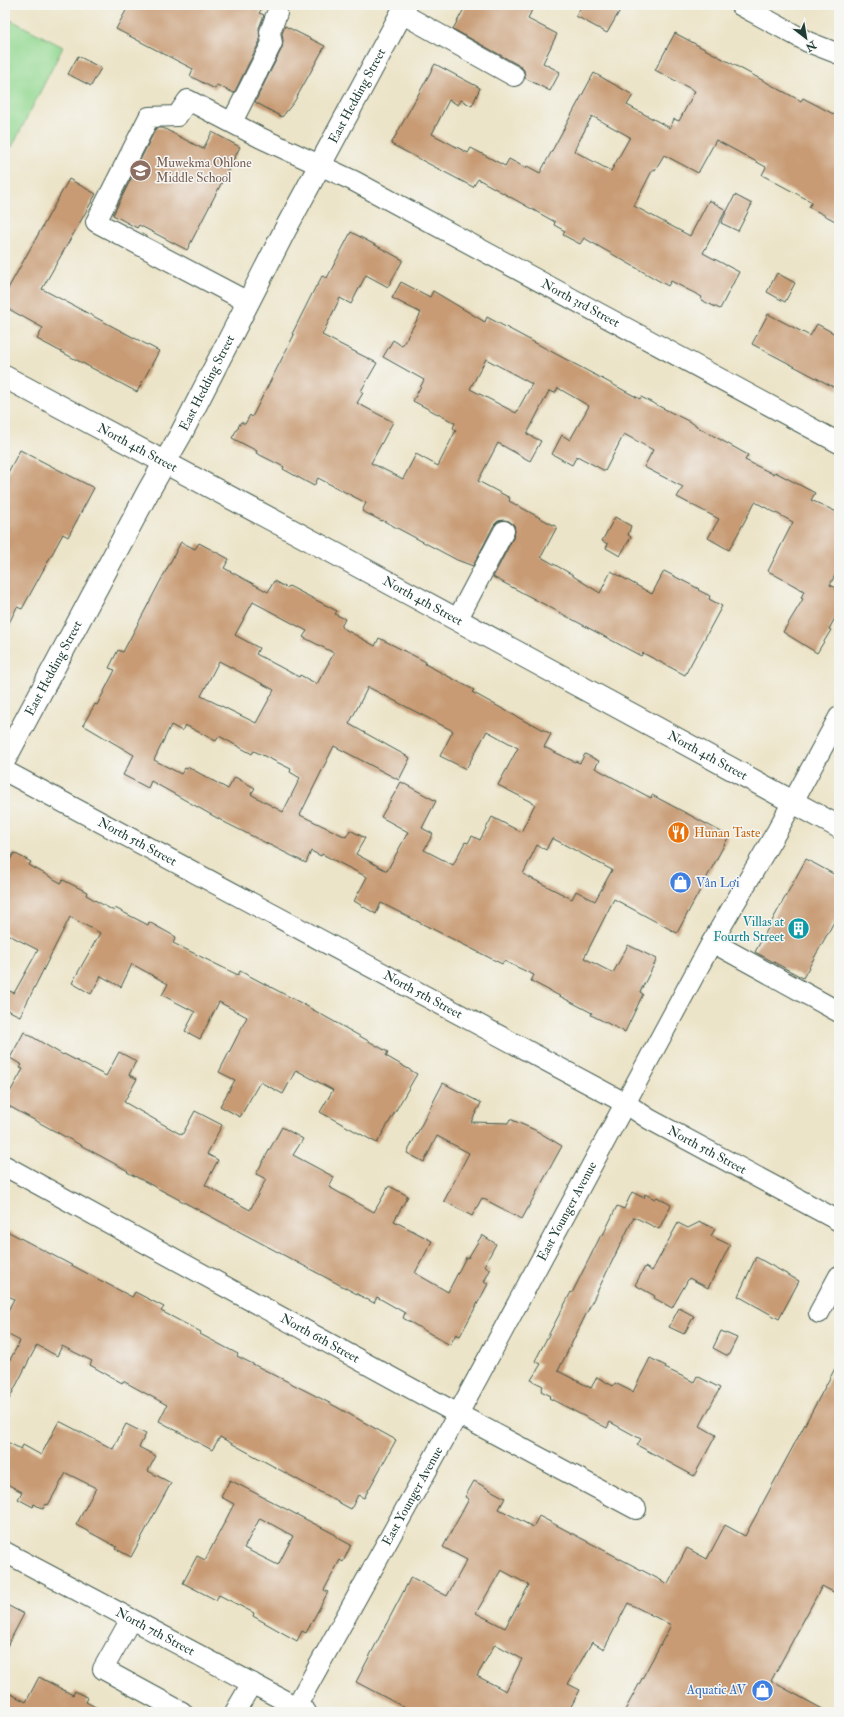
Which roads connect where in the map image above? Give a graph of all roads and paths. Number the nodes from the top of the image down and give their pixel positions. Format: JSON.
{"nodes":[{"id":1,"x":740,"y":5,"type":"edge"},
{"id":2,"x":403,"y":9,"type":"edge"},
{"id":3,"x":277,"y":13,"type":"dead end"},
{"id":4,"x":839,"y":54,"type":"edge"},
{"id":5,"x":514,"y":76,"type":"dead end"},
{"id":6,"x":232,"y":122,"type":"junction"},
{"id":7,"x":321,"y":165,"type":"junction"},
{"id":8,"x":248,"y":302,"type":"junction"},
{"id":9,"x":5,"y":378,"type":"edge"},
{"id":10,"x":839,"y":443,"type":"edge"},
{"id":11,"x":165,"y":463,"type":"junction"},
{"id":12,"x":504,"y":531,"type":"dead end"},
{"id":13,"x":457,"y":620,"type":"junction"},
{"id":14,"x":839,"y":717,"type":"edge"},
{"id":15,"x":5,"y":758,"type":"edge"},
{"id":16,"x":5,"y":772,"type":"edge"},
{"id":17,"x":793,"y":802,"type":"junction"},
{"id":18,"x":839,"y":828,"type":"edge"},
{"id":19,"x":712,"y":942,"type":"junction"},
{"id":20,"x":839,"y":1012,"type":"edge"},
{"id":21,"x":625,"y":1103,"type":"junction"},
{"id":22,"x":5,"y":1166,"type":"edge"},
{"id":23,"x":839,"y":1221,"type":"edge"},
{"id":24,"x":839,"y":1276,"type":"edge"},
{"id":25,"x":819,"y":1313,"type":"dead end"},
{"id":26,"x":458,"y":1414,"type":"junction"},
{"id":27,"x":636,"y":1509,"type":"dead end"},
{"id":28,"x":5,"y":1552,"type":"edge"},
{"id":29,"x":131,"y":1619,"type":"junction"},
{"id":30,"x":252,"y":1683,"type":"junction"},
{"id":31,"x":301,"y":1709,"type":"edge"},
{"id":32,"x":182,"y":1712,"type":"edge"},
{"id":33,"x":235,"y":1712,"type":"edge"}],
"edges":[{"from":1,"to":4,"type":"street"},
{"from":2,"to":5,"type":"street"},
{"from":2,"to":7,"type":"main road","name":"East Hedding Street"},
{"from":3,"to":6,"type":"street"},
{"from":6,"to":7,"type":"street","name":"North 3rd Street"},
{"from":6,"to":8,"type":"street","name":"North 3rd Street"},
{"from":7,"to":8,"type":"main road","name":"East Hedding Street"},
{"from":7,"to":10,"type":"street","name":"North 3rd Street"},
{"from":8,"to":11,"type":"main road","name":"East Hedding Street"},
{"from":9,"to":11,"type":"main road","name":"North 4th Street"},
{"from":11,"to":13,"type":"main road","name":"North 4th Street"},
{"from":11,"to":15,"type":"main road","name":"East Hedding Street"},
{"from":12,"to":13,"type":"street"},
{"from":13,"to":17,"type":"main road","name":"North 4th Street"},
{"from":14,"to":17,"type":"street","name":"East Younger Avenue"},
{"from":16,"to":21,"type":"street","name":"North 5th Street"},
{"from":17,"to":18,"type":"main road","name":"North 4th Street"},
{"from":17,"to":19,"type":"street","name":"East Younger Avenue"},
{"from":19,"to":20,"type":"street"},
{"from":19,"to":21,"type":"street","name":"East Younger Avenue"},
{"from":21,"to":23,"type":"street","name":"North 5th Street"},
{"from":21,"to":26,"type":"street","name":"East Younger Avenue"},
{"from":22,"to":26,"type":"street","name":"North 6th Street"},
{"from":24,"to":25,"type":"street"},
{"from":26,"to":27,"type":"street","name":"North 6th Street"},
{"from":26,"to":31,"type":"street","name":"East Younger Avenue"},
{"from":28,"to":29,"type":"street","name":"North 7th Street"},
{"from":29,"to":30,"type":"street","name":"North 7th Street"},
{"from":29,"to":32,"type":"street"},
{"from":30,"to":31,"type":"street","name":"North 7th Street"},
{"from":30,"to":33,"type":"street"}]}
